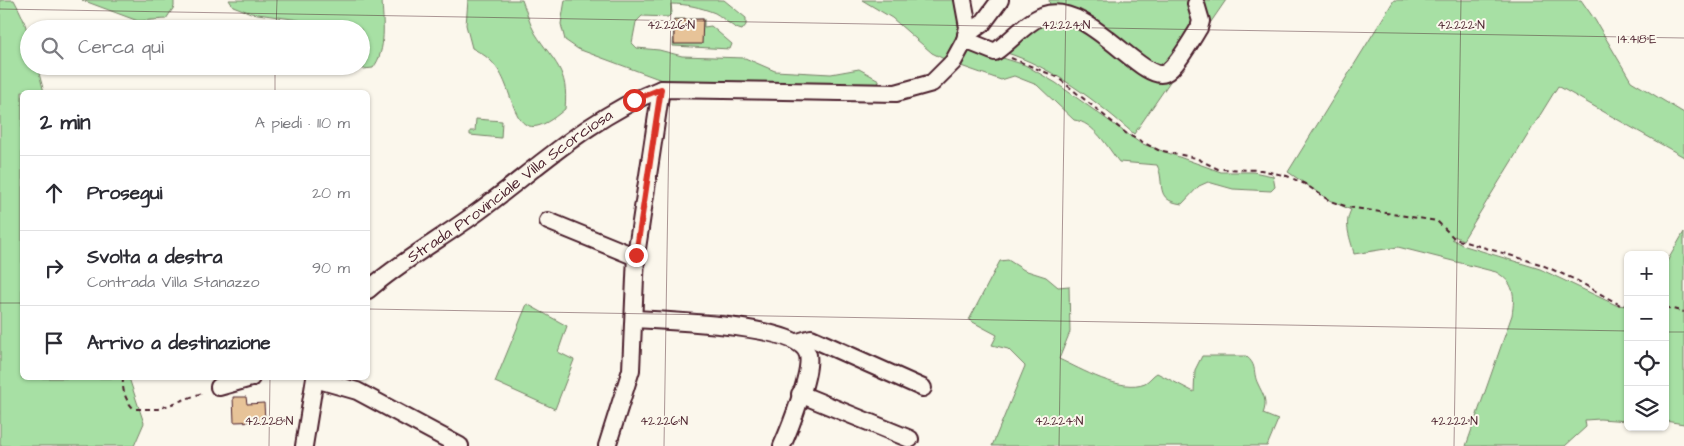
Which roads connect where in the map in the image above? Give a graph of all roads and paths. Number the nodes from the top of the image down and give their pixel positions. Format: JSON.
{"nodes":[{"id":1,"x":963,"y":0,"type":"edge"},
{"id":2,"x":1000,"y":0,"type":"edge"},
{"id":3,"x":1196,"y":4,"type":"dead end"},
{"id":4,"x":965,"y":37,"type":"junction"},
{"id":5,"x":995,"y":52,"type":"junction"},
{"id":6,"x":661,"y":89,"type":"junction"},
{"id":7,"x":548,"y":221,"type":"dead end"},
{"id":8,"x":636,"y":257,"type":"junction"},
{"id":9,"x":370,"y":289,"type":"edge"},
{"id":10,"x":1624,"y":305,"type":"edge"},
{"id":11,"x":1669,"y":308,"type":"edge"},
{"id":12,"x":1684,"y":312,"type":"edge"},
{"id":13,"x":634,"y":319,"type":"junction"},
{"id":14,"x":798,"y":342,"type":"junction"},
{"id":15,"x":123,"y":380,"type":"edge"},
{"id":16,"x":244,"y":380,"type":"edge"},
{"id":17,"x":315,"y":380,"type":"edge"},
{"id":18,"x":321,"y":380,"type":"edge"},
{"id":19,"x":219,"y":387,"type":"joint"},
{"id":20,"x":923,"y":388,"type":"dead end"},
{"id":21,"x":800,"y":394,"type":"junction"},
{"id":22,"x":910,"y":439,"type":"dead end"},
{"id":23,"x":304,"y":446,"type":"edge"},
{"id":24,"x":460,"y":446,"type":"edge"},
{"id":25,"x":607,"y":446,"type":"edge"},
{"id":26,"x":782,"y":446,"type":"edge"}],
"edges":[{"from":1,"to":4,"type":"street"},
{"from":2,"to":4,"type":"street"},
{"from":3,"to":5,"type":"street"},
{"from":4,"to":5,"type":"street"},
{"from":4,"to":6,"type":"street","name":"Strada Provinciale Villa Scorciosa"},
{"from":5,"to":10,"type":"path"},
{"from":6,"to":8,"type":"street"},
{"from":6,"to":9,"type":"street","name":"Strada Provinciale Villa Scorciosa"},
{"from":7,"to":8,"type":"street"},
{"from":8,"to":13,"type":"street"},
{"from":11,"to":12,"type":"path"},
{"from":13,"to":14,"type":"street"},
{"from":13,"to":25,"type":"street"},
{"from":14,"to":20,"type":"street"},
{"from":14,"to":21,"type":"street"},
{"from":15,"to":19,"type":"path"},
{"from":16,"to":19,"type":"street"},
{"from":17,"to":23,"type":"street"},
{"from":18,"to":24,"type":"street"},
{"from":21,"to":22,"type":"street"},
{"from":21,"to":26,"type":"street"}]}
